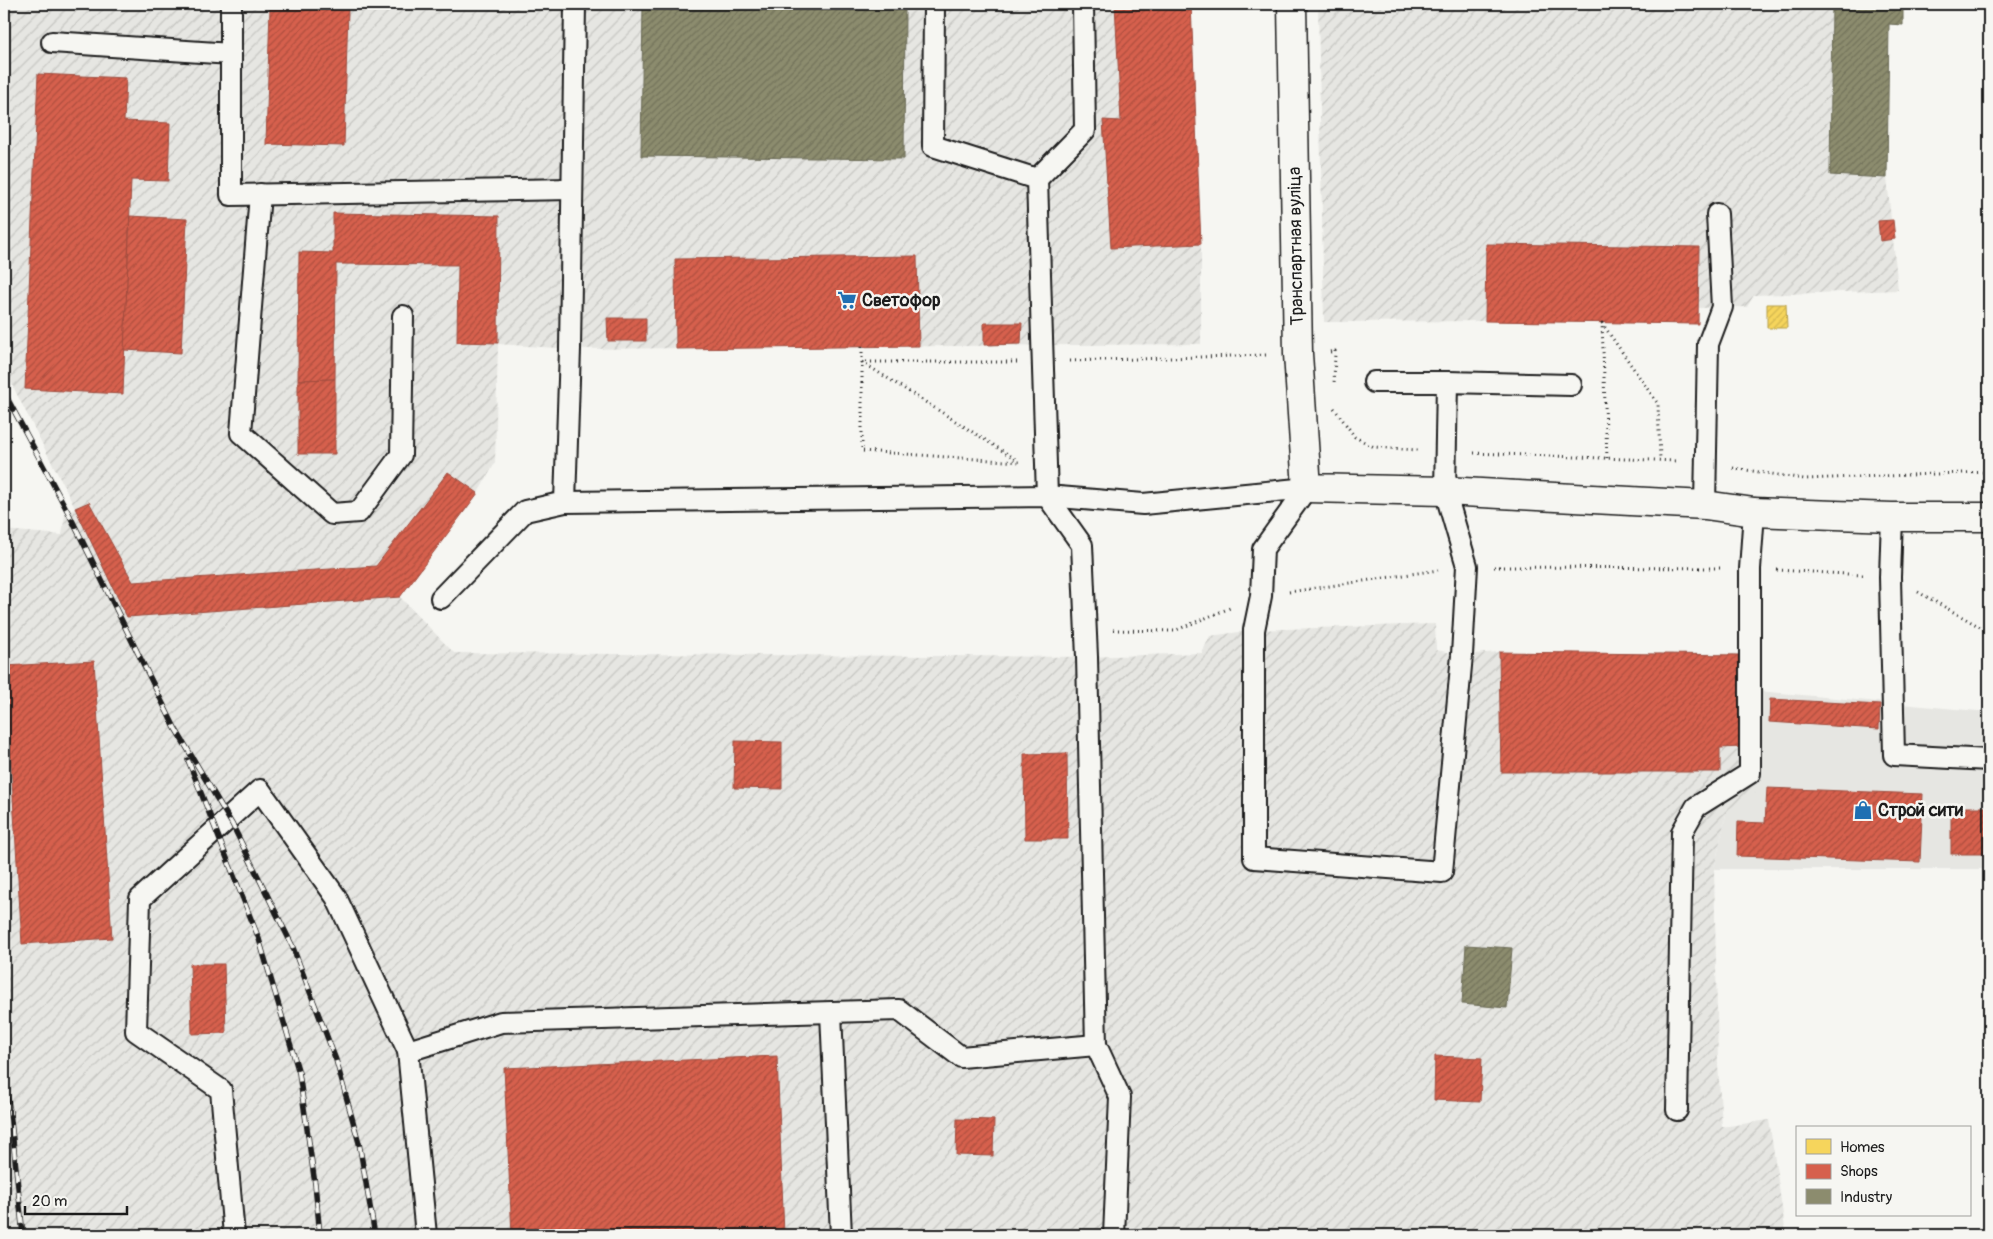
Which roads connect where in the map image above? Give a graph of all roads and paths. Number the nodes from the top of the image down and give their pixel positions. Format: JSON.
{"nodes":[{"id":1,"x":231,"y":4,"type":"edge"},
{"id":2,"x":575,"y":4,"type":"edge"},
{"id":3,"x":934,"y":4,"type":"edge"},
{"id":4,"x":1083,"y":4,"type":"edge"},
{"id":5,"x":1292,"y":4,"type":"edge"},
{"id":6,"x":52,"y":42,"type":"dead end"},
{"id":7,"x":231,"y":54,"type":"junction"},
{"id":8,"x":1037,"y":179,"type":"junction"},
{"id":9,"x":572,"y":188,"type":"junction"},
{"id":10,"x":260,"y":194,"type":"junction"},
{"id":11,"x":1717,"y":214,"type":"dead end"},
{"id":12,"x":403,"y":316,"type":"dead end"},
{"id":13,"x":862,"y":347,"type":"dead end"},
{"id":14,"x":862,"y":362,"type":"junction"},
{"id":15,"x":1017,"y":371,"type":"dead end"},
{"id":16,"x":1374,"y":382,"type":"dead end"},
{"id":17,"x":1447,"y":382,"type":"junction"},
{"id":18,"x":1570,"y":385,"type":"dead end"},
{"id":19,"x":1020,"y":453,"type":"dead end"},
{"id":20,"x":1509,"y":455,"type":"dead end"},
{"id":21,"x":1608,"y":458,"type":"junction"},
{"id":22,"x":1660,"y":460,"type":"junction"},
{"id":23,"x":1020,"y":462,"type":"junction"},
{"id":24,"x":1707,"y":464,"type":"junction"},
{"id":25,"x":1989,"y":472,"type":"edge"},
{"id":26,"x":1307,"y":488,"type":"junction"},
{"id":27,"x":1445,"y":491,"type":"junction"},
{"id":28,"x":1047,"y":496,"type":"junction"},
{"id":29,"x":565,"y":502,"type":"junction"},
{"id":30,"x":1705,"y":505,"type":"junction"},
{"id":31,"x":1754,"y":512,"type":"junction"},
{"id":32,"x":1892,"y":517,"type":"junction"},
{"id":33,"x":1989,"y":518,"type":"edge"},
{"id":34,"x":1467,"y":566,"type":"junction"},
{"id":35,"x":1750,"y":568,"type":"junction"},
{"id":36,"x":1890,"y":577,"type":"junction"},
{"id":37,"x":1261,"y":596,"type":"junction"},
{"id":38,"x":441,"y":598,"type":"dead end"},
{"id":39,"x":1086,"y":629,"type":"junction"},
{"id":40,"x":1989,"y":632,"type":"edge"},
{"id":41,"x":1989,"y":760,"type":"edge"},
{"id":42,"x":831,"y":1012,"type":"junction"},
{"id":43,"x":1096,"y":1045,"type":"junction"},
{"id":44,"x":408,"y":1051,"type":"junction"},
{"id":45,"x":1677,"y":1110,"type":"dead end"},
{"id":46,"x":234,"y":1235,"type":"edge"},
{"id":47,"x":426,"y":1235,"type":"edge"},
{"id":48,"x":841,"y":1235,"type":"edge"},
{"id":49,"x":1114,"y":1235,"type":"edge"}],
"edges":[{"from":1,"to":7,"type":"lane"},
{"from":2,"to":9,"type":"lane"},
{"from":3,"to":8,"type":"lane"},
{"from":4,"to":8,"type":"lane"},
{"from":5,"to":26,"type":"street","name":"Транспартная вуліца"},
{"from":6,"to":7,"type":"lane"},
{"from":7,"to":10,"type":"lane"},
{"from":8,"to":28,"type":"lane"},
{"from":9,"to":10,"type":"lane"},
{"from":9,"to":29,"type":"lane"},
{"from":10,"to":12,"type":"lane"},
{"from":11,"to":24,"type":"lane"},
{"from":13,"to":14,"type":"path"},
{"from":14,"to":15,"type":"path"},
{"from":14,"to":23,"type":"path"},
{"from":14,"to":23,"type":"path"},
{"from":16,"to":17,"type":"lane"},
{"from":17,"to":18,"type":"lane"},
{"from":17,"to":27,"type":"lane"},
{"from":19,"to":23,"type":"path"},
{"from":20,"to":21,"type":"path"},
{"from":21,"to":22,"type":"path"},
{"from":21,"to":22,"type":"path"},
{"from":22,"to":24,"type":"path"},
{"from":24,"to":25,"type":"path"},
{"from":24,"to":30,"type":"lane"},
{"from":26,"to":27,"type":"street"},
{"from":26,"to":28,"type":"lane"},
{"from":26,"to":37,"type":"lane"},
{"from":27,"to":30,"type":"street"},
{"from":27,"to":34,"type":"lane"},
{"from":28,"to":29,"type":"lane"},
{"from":28,"to":39,"type":"lane"},
{"from":29,"to":38,"type":"lane"},
{"from":30,"to":31,"type":"street"},
{"from":31,"to":32,"type":"street"},
{"from":31,"to":35,"type":"lane"},
{"from":32,"to":33,"type":"street"},
{"from":32,"to":36,"type":"lane"},
{"from":34,"to":35,"type":"path"},
{"from":34,"to":37,"type":"path"},
{"from":34,"to":37,"type":"lane"},
{"from":35,"to":36,"type":"path"},
{"from":35,"to":45,"type":"lane"},
{"from":36,"to":40,"type":"path"},
{"from":36,"to":41,"type":"lane"},
{"from":37,"to":39,"type":"path"},
{"from":39,"to":43,"type":"lane"},
{"from":42,"to":43,"type":"lane"},
{"from":42,"to":44,"type":"lane"},
{"from":42,"to":48,"type":"lane"},
{"from":43,"to":49,"type":"lane"},
{"from":44,"to":46,"type":"lane"},
{"from":44,"to":47,"type":"lane"}]}
